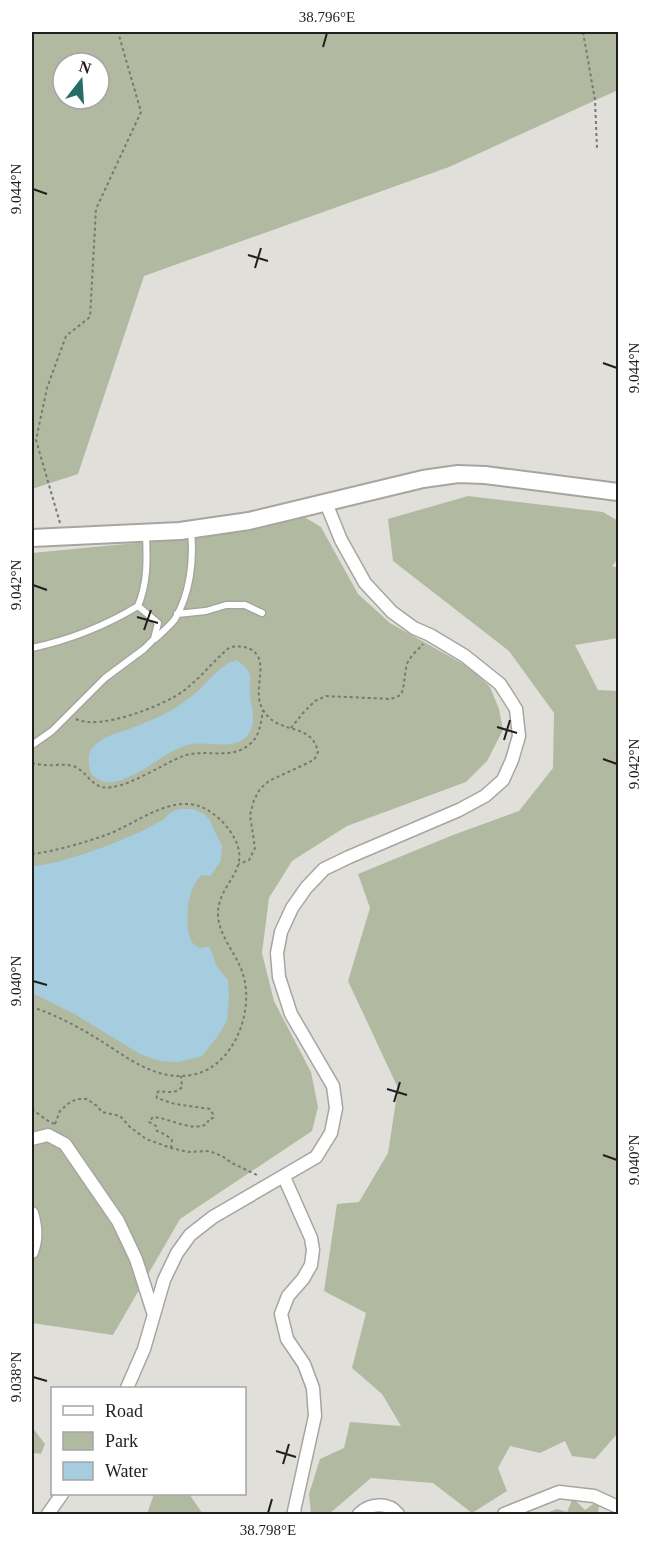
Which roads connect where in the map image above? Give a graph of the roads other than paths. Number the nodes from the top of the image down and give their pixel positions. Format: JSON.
{"nodes":[{"id":1,"x":618,"y":492,"type":"edge"},
{"id":2,"x":326,"y":502,"type":"junction"},
{"id":3,"x":190,"y":529,"type":"junction"},
{"id":4,"x":146,"y":533,"type":"junction"},
{"id":5,"x":32,"y":538,"type":"edge"},
{"id":6,"x":138,"y":606,"type":"junction"},
{"id":7,"x":262,"y":613,"type":"dead end"},
{"id":8,"x":177,"y":614,"type":"junction"},
{"id":9,"x":154,"y":639,"type":"junction"},
{"id":10,"x":32,"y":648,"type":"edge"},
{"id":11,"x":32,"y":746,"type":"edge"},
{"id":12,"x":32,"y":1139,"type":"edge"},
{"id":13,"x":284,"y":1177,"type":"junction"},
{"id":14,"x":32,"y":1213,"type":"edge"},
{"id":15,"x":32,"y":1252,"type":"edge"},
{"id":16,"x":153,"y":1312,"type":"junction"},
{"id":17,"x":128,"y":1387,"type":"edge"},
{"id":18,"x":61,"y":1495,"type":"edge"},
{"id":19,"x":618,"y":1507,"type":"edge"},
{"id":20,"x":48,"y":1515,"type":"edge"},
{"id":21,"x":295,"y":1515,"type":"edge"},
{"id":22,"x":359,"y":1515,"type":"edge"},
{"id":23,"x":398,"y":1515,"type":"edge"},
{"id":24,"x":504,"y":1515,"type":"edge"}],
"edges":[{"from":1,"to":2,"type":"main road"},
{"from":2,"to":3,"type":"main road"},
{"from":2,"to":13,"type":"street"},
{"from":3,"to":4,"type":"main road"},
{"from":3,"to":8,"type":"lane"},
{"from":4,"to":5,"type":"main road"},
{"from":4,"to":6,"type":"lane"},
{"from":6,"to":9,"type":"lane"},
{"from":6,"to":10,"type":"lane"},
{"from":7,"to":8,"type":"lane"},
{"from":8,"to":9,"type":"lane"},
{"from":9,"to":11,"type":"lane"},
{"from":12,"to":16,"type":"street"},
{"from":13,"to":16,"type":"street"},
{"from":13,"to":21,"type":"street"},
{"from":14,"to":15,"type":"street"},
{"from":16,"to":17,"type":"street"},
{"from":18,"to":20,"type":"street"},
{"from":19,"to":24,"type":"street"},
{"from":22,"to":23,"type":"street"}]}
